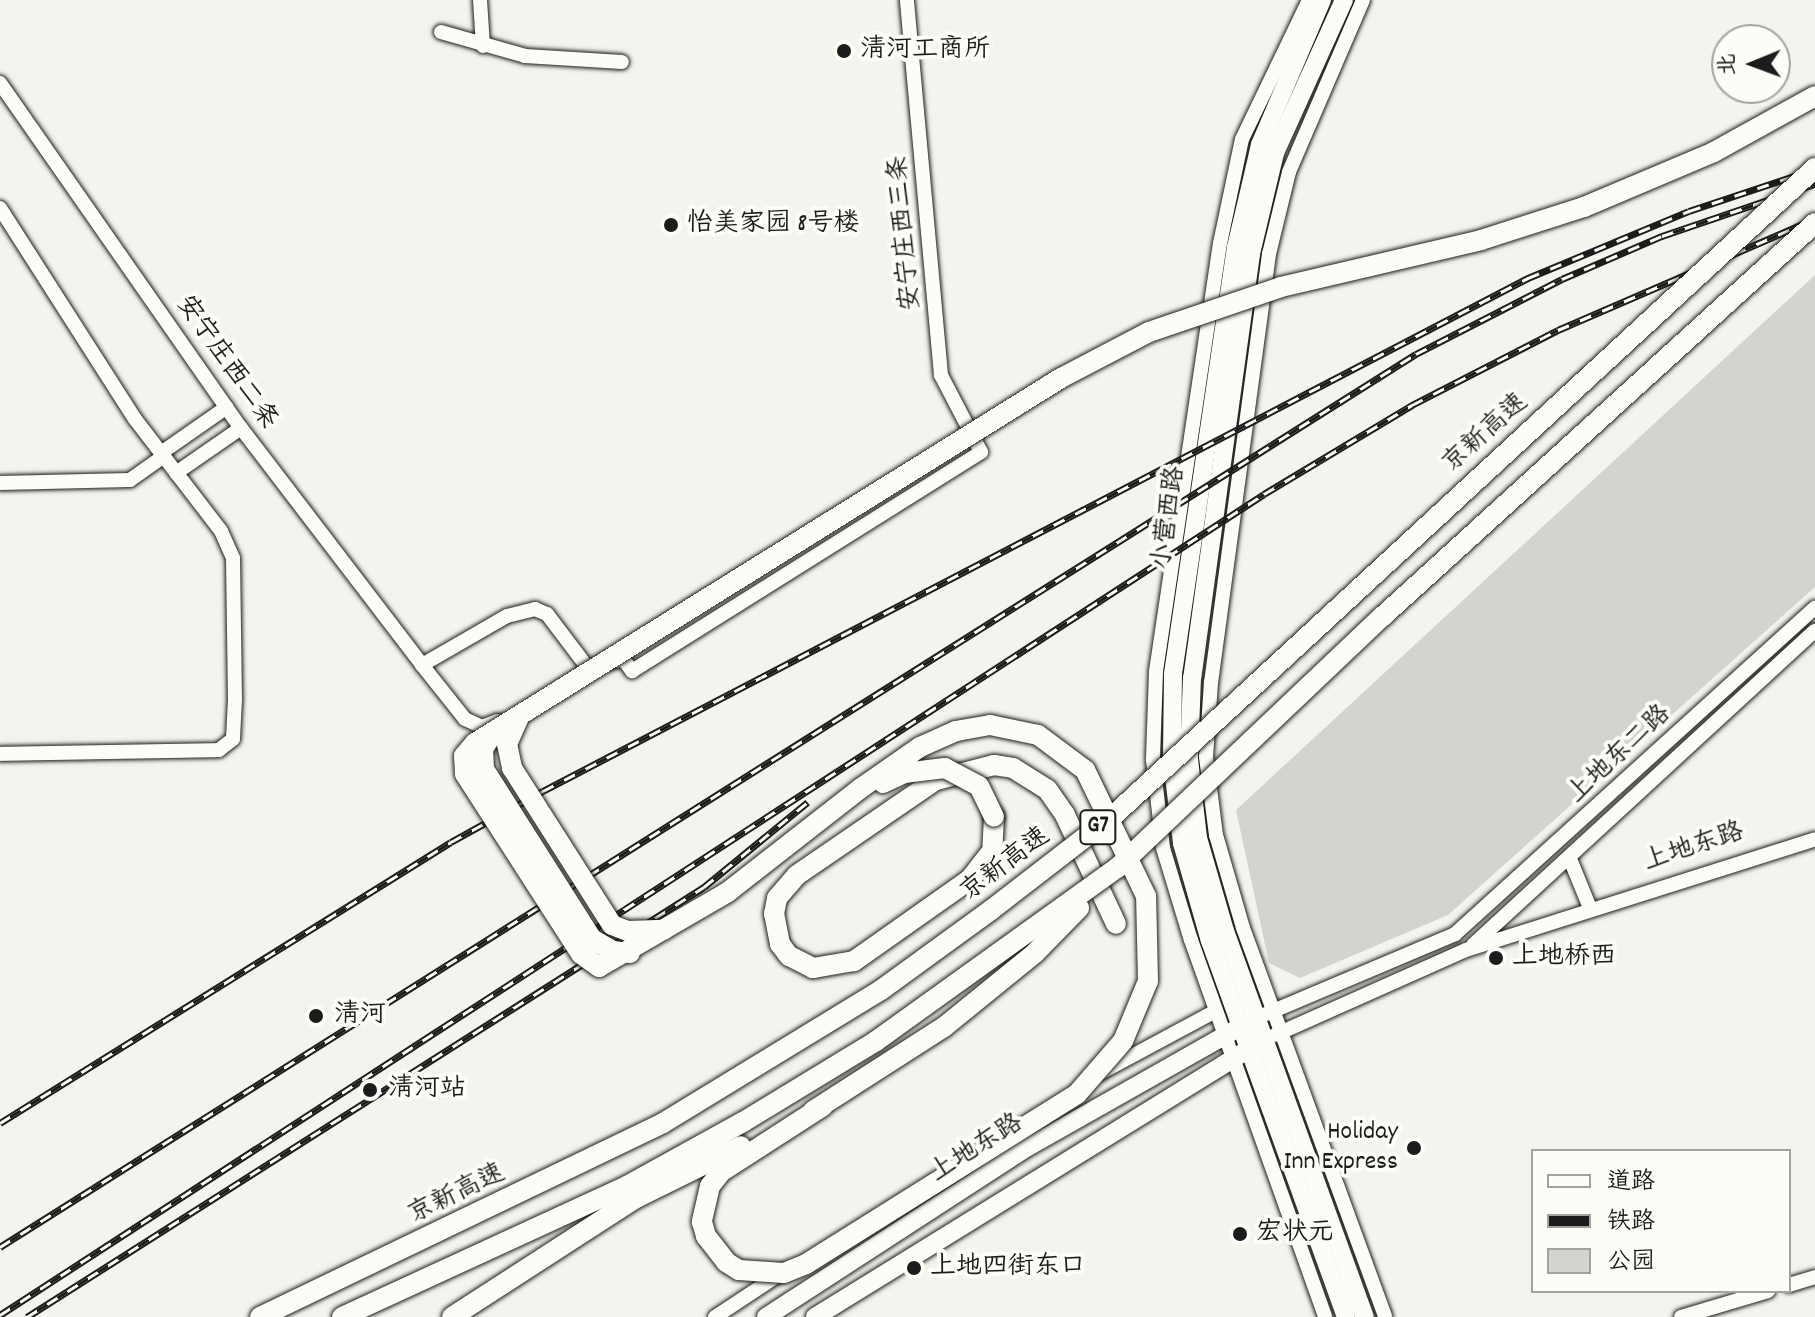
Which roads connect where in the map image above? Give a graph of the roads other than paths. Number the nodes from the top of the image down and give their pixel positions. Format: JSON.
{"nodes":[{"id":1,"x":480,"y":0,"type":"edge"},
{"id":2,"x":907,"y":0,"type":"edge"},
{"id":3,"x":1309,"y":0,"type":"edge"},
{"id":4,"x":1322,"y":0,"type":"edge"},
{"id":5,"x":1344,"y":0,"type":"edge"},
{"id":6,"x":1363,"y":0,"type":"edge"},
{"id":7,"x":441,"y":32,"type":"dead end"},
{"id":8,"x":483,"y":46,"type":"junction"},
{"id":9,"x":622,"y":62,"type":"dead end"},
{"id":10,"x":0,"y":83,"type":"edge"},
{"id":11,"x":1815,"y":96,"type":"edge"},
{"id":12,"x":1815,"y":168,"type":"edge"},
{"id":13,"x":0,"y":208,"type":"edge"},
{"id":14,"x":1815,"y":223,"type":"edge"},
{"id":15,"x":227,"y":407,"type":"junction"},
{"id":16,"x":241,"y":428,"type":"junction"},
{"id":17,"x":162,"y":455,"type":"junction"},
{"id":18,"x":176,"y":473,"type":"junction"},
{"id":19,"x":0,"y":483,"type":"edge"},
{"id":20,"x":1815,"y":608,"type":"edge"},
{"id":21,"x":1815,"y":631,"type":"edge"},
{"id":22,"x":585,"y":664,"type":"junction"},
{"id":23,"x":422,"y":665,"type":"junction"},
{"id":24,"x":520,"y":715,"type":"junction"},
{"id":25,"x":0,"y":754,"type":"edge"},
{"id":26,"x":821,"y":820,"type":"junction"},
{"id":27,"x":1815,"y":839,"type":"edge"},
{"id":28,"x":1570,"y":859,"type":"junction"},
{"id":29,"x":1117,"y":868,"type":"junction"},
{"id":30,"x":1590,"y":908,"type":"junction"},
{"id":31,"x":1116,"y":924,"type":"dead end"},
{"id":32,"x":668,"y":929,"type":"junction"},
{"id":33,"x":1455,"y":934,"type":"junction"},
{"id":34,"x":1466,"y":950,"type":"junction"},
{"id":35,"x":1273,"y":1010,"type":"junction"},
{"id":36,"x":1214,"y":1012,"type":"junction"},
{"id":37,"x":1239,"y":1027,"type":"junction"},
{"id":38,"x":1280,"y":1032,"type":"junction"},
{"id":39,"x":1248,"y":1050,"type":"junction"},
{"id":40,"x":823,"y":1106,"type":"junction"},
{"id":41,"x":1815,"y":1277,"type":"edge"},
{"id":42,"x":1791,"y":1284,"type":"edge"},
{"id":43,"x":1761,"y":1293,"type":"edge"},
{"id":44,"x":260,"y":1317,"type":"edge"},
{"id":45,"x":342,"y":1317,"type":"edge"},
{"id":46,"x":452,"y":1317,"type":"edge"},
{"id":47,"x":715,"y":1317,"type":"edge"},
{"id":48,"x":766,"y":1317,"type":"edge"},
{"id":49,"x":815,"y":1317,"type":"edge"},
{"id":50,"x":1325,"y":1317,"type":"edge"},
{"id":51,"x":1346,"y":1317,"type":"edge"},
{"id":52,"x":1365,"y":1317,"type":"edge"},
{"id":53,"x":1385,"y":1317,"type":"edge"},
{"id":54,"x":1681,"y":1317,"type":"edge"}],
"edges":[{"from":1,"to":8,"type":"street"},
{"from":2,"to":22,"type":"street","name":"安宁庄西三条"},
{"from":3,"to":36,"type":"street","name":"小营西路"},
{"from":4,"to":37,"type":"main road","name":"小营西路"},
{"from":5,"to":37,"type":"main road","name":"小营西路"},
{"from":6,"to":35,"type":"street"},
{"from":7,"to":8,"type":"street"},
{"from":8,"to":9,"type":"street"},
{"from":10,"to":15,"type":"street","name":"安宁庄西二条"},
{"from":11,"to":24,"type":"highway","bridge":true},
{"from":12,"to":44,"type":"highway","name":"京新高速","number":"G7","bridge":true},
{"from":13,"to":17,"type":"street"},
{"from":14,"to":29,"type":"highway","number":"G7","bridge":true},
{"from":15,"to":16,"type":"street","name":"安宁庄西二条"},
{"from":15,"to":17,"type":"street"},
{"from":16,"to":18,"type":"street"},
{"from":16,"to":23,"type":"street","name":"安宁庄西二条"},
{"from":17,"to":18,"type":"street"},
{"from":17,"to":19,"type":"street"},
{"from":18,"to":25,"type":"street"},
{"from":20,"to":33,"type":"street","name":"上地东二路"},
{"from":21,"to":28,"type":"street","name":"上地东二路"},
{"from":22,"to":23,"type":"street"},
{"from":22,"to":23,"type":"street","name":"安宁庄西二条"},
{"from":24,"to":32,"type":"highway","bridge":true},
{"from":24,"to":32,"type":"highway","bridge":true},
{"from":26,"to":31,"type":"highway","bridge":true},
{"from":26,"to":32,"type":"highway","bridge":true},
{"from":26,"to":40,"type":"highway","bridge":true},
{"from":27,"to":30,"type":"street","name":"上地东路"},
{"from":28,"to":30,"type":"street"},
{"from":28,"to":34,"type":"street","name":"上地东二路"},
{"from":29,"to":40,"type":"highway","bridge":true},
{"from":29,"to":45,"type":"highway","number":"G7","bridge":true},
{"from":30,"to":34,"type":"street","name":"上地东路"},
{"from":33,"to":34,"type":"street"},
{"from":33,"to":35,"type":"street","name":"上地东路"},
{"from":34,"to":38,"type":"street"},
{"from":35,"to":37,"type":"street","name":"上地东路"},
{"from":35,"to":38,"type":"street"},
{"from":36,"to":37,"type":"street","name":"小营西路"},
{"from":36,"to":47,"type":"street"},
{"from":37,"to":39,"type":"main road","name":"小营西路"},
{"from":37,"to":39,"type":"street","name":"小营西路"},
{"from":37,"to":48,"type":"main road","name":"上地东路"},
{"from":38,"to":39,"type":"street"},
{"from":38,"to":53,"type":"street"},
{"from":39,"to":49,"type":"main road"},
{"from":39,"to":50,"type":"street","name":"小营西路"},
{"from":39,"to":51,"type":"main road"},
{"from":39,"to":52,"type":"main road"},
{"from":40,"to":46,"type":"highway","bridge":true},
{"from":41,"to":42,"type":"street"},
{"from":43,"to":54,"type":"street"}]}
